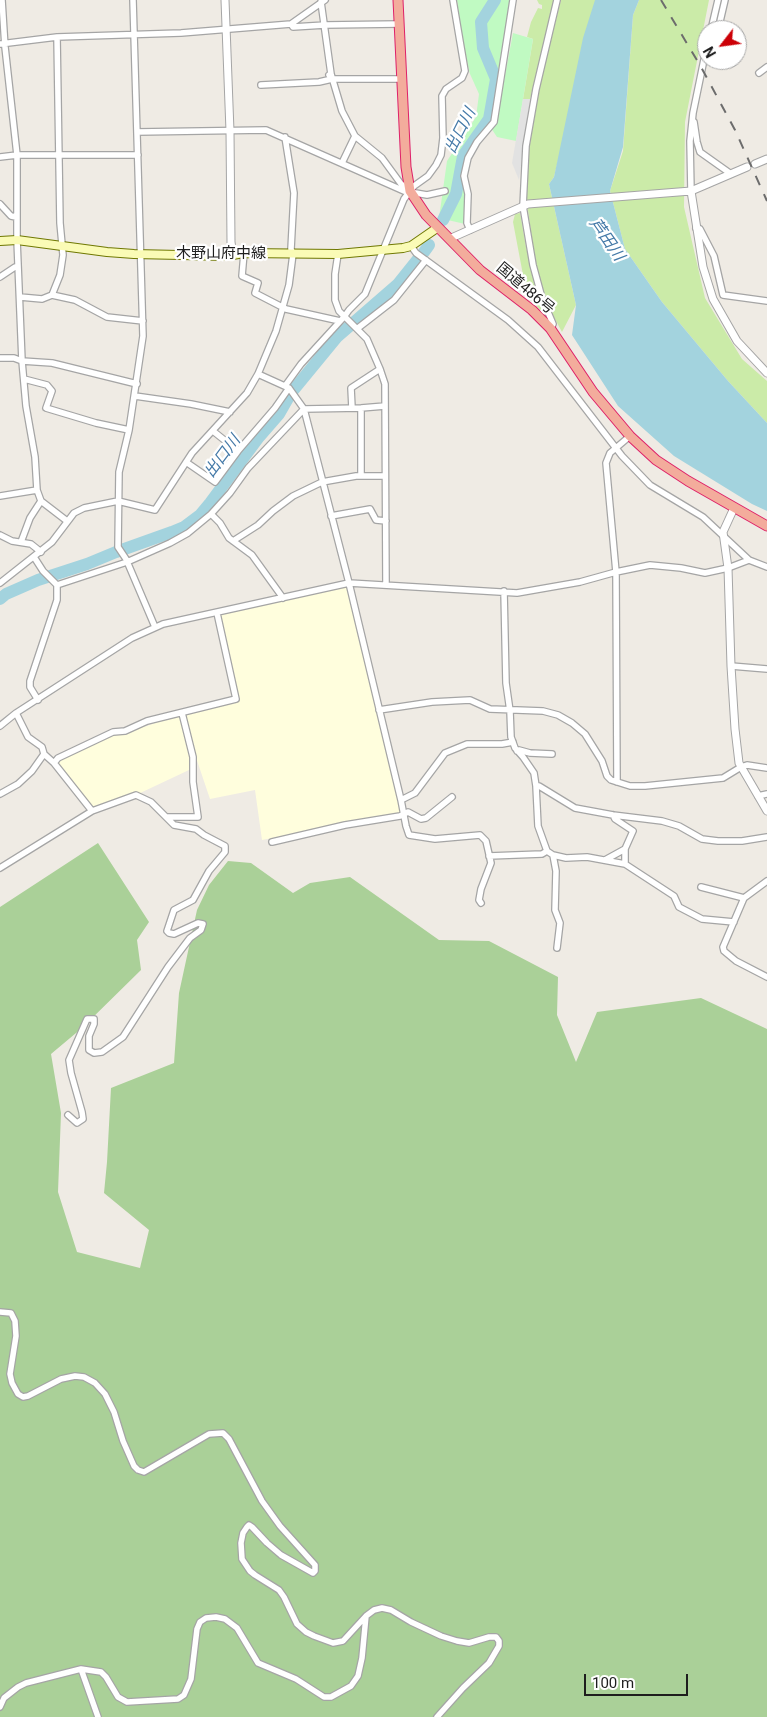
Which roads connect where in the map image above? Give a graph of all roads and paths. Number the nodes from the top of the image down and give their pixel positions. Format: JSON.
{"nodes":[{"id":1,"x":2,"y":0,"type":"edge"},
{"id":2,"x":133,"y":0,"type":"edge"},
{"id":3,"x":225,"y":0,"type":"edge"},
{"id":4,"x":398,"y":0,"type":"edge"},
{"id":5,"x":454,"y":0,"type":"edge"},
{"id":6,"x":513,"y":0,"type":"edge"},
{"id":7,"x":557,"y":0,"type":"edge"},
{"id":8,"x":718,"y":0,"type":"edge"},
{"id":9,"x":725,"y":0,"type":"edge"},
{"id":10,"x":322,"y":1,"type":"edge"},
{"id":11,"x":713,"y":20,"type":"edge"},
{"id":12,"x":720,"y":20,"type":"edge"},
{"id":13,"x":292,"y":24,"type":"junction"},
{"id":14,"x":399,"y":24,"type":"junction"},
{"id":15,"x":325,"y":25,"type":"junction"},
{"id":16,"x":226,"y":30,"type":"junction"},
{"id":17,"x":134,"y":34,"type":"junction"},
{"id":18,"x":57,"y":36,"type":"junction"},
{"id":19,"x":3,"y":43,"type":"edge"},
{"id":20,"x":767,"y":67,"type":"edge"},
{"id":21,"x":700,"y":70,"type":"edge"},
{"id":22,"x":759,"y":73,"type":"dead end"},
{"id":23,"x":332,"y":76,"type":"junction"},
{"id":24,"x":401,"y":78,"type":"junction"},
{"id":25,"x":261,"y":85,"type":"dead end"},
{"id":26,"x":692,"y":121,"type":"junction"},
{"id":27,"x":230,"y":131,"type":"junction"},
{"id":28,"x":137,"y":132,"type":"junction"},
{"id":29,"x":355,"y":136,"type":"junction"},
{"id":30,"x":286,"y":137,"type":"junction"},
{"id":31,"x":138,"y":155,"type":"junction"},
{"id":32,"x":17,"y":156,"type":"junction"},
{"id":33,"x":60,"y":156,"type":"junction"},
{"id":34,"x":0,"y":157,"type":"edge"},
{"id":35,"x":767,"y":159,"type":"edge"},
{"id":36,"x":342,"y":163,"type":"junction"},
{"id":37,"x":755,"y":164,"type":"dead end"},
{"id":38,"x":747,"y":167,"type":"dead end"},
{"id":39,"x":731,"y":174,"type":"junction"},
{"id":40,"x":410,"y":191,"type":"junction"},
{"id":41,"x":445,"y":191,"type":"dead end"},
{"id":42,"x":688,"y":191,"type":"junction"},
{"id":43,"x":0,"y":204,"type":"edge"},
{"id":44,"x":526,"y":205,"type":"junction"},
{"id":45,"x":16,"y":217,"type":"junction"},
{"id":46,"x":437,"y":228,"type":"junction"},
{"id":47,"x":696,"y":228,"type":"junction"},
{"id":48,"x":470,"y":230,"type":"junction"},
{"id":49,"x":449,"y":239,"type":"junction"},
{"id":50,"x":17,"y":240,"type":"junction"},
{"id":51,"x":0,"y":241,"type":"edge"},
{"id":52,"x":63,"y":245,"type":"junction"},
{"id":53,"x":411,"y":246,"type":"junction"},
{"id":54,"x":382,"y":251,"type":"junction"},
{"id":55,"x":244,"y":253,"type":"junction"},
{"id":56,"x":142,"y":254,"type":"junction"},
{"id":57,"x":293,"y":254,"type":"junction"},
{"id":58,"x":338,"y":254,"type":"junction"},
{"id":59,"x":233,"y":255,"type":"junction"},
{"id":60,"x":426,"y":260,"type":"junction"},
{"id":61,"x":18,"y":267,"type":"junction"},
{"id":62,"x":0,"y":277,"type":"edge"},
{"id":63,"x":52,"y":295,"type":"junction"},
{"id":64,"x":20,"y":297,"type":"junction"},
{"id":65,"x":767,"y":301,"type":"edge"},
{"id":66,"x":283,"y":308,"type":"junction"},
{"id":67,"x":342,"y":319,"type":"junction"},
{"id":68,"x":143,"y":321,"type":"junction"},
{"id":69,"x":358,"y":328,"type":"junction"},
{"id":70,"x":550,"y":328,"type":"junction"},
{"id":71,"x":0,"y":358,"type":"edge"},
{"id":72,"x":22,"y":361,"type":"junction"},
{"id":73,"x":380,"y":369,"type":"junction"},
{"id":74,"x":767,"y":373,"type":"edge"},
{"id":75,"x":258,"y":374,"type":"junction"},
{"id":76,"x":24,"y":379,"type":"junction"},
{"id":77,"x":137,"y":384,"type":"junction"},
{"id":78,"x":287,"y":387,"type":"junction"},
{"id":79,"x":135,"y":396,"type":"junction"},
{"id":80,"x":385,"y":406,"type":"junction"},
{"id":81,"x":352,"y":408,"type":"junction"},
{"id":82,"x":362,"y":408,"type":"junction"},
{"id":83,"x":304,"y":409,"type":"junction"},
{"id":84,"x":230,"y":412,"type":"junction"},
{"id":85,"x":129,"y":430,"type":"junction"},
{"id":86,"x":213,"y":430,"type":"junction"},
{"id":87,"x":630,"y":436,"type":"junction"},
{"id":88,"x":615,"y":447,"type":"junction"},
{"id":89,"x":238,"y":451,"type":"junction"},
{"id":90,"x":186,"y":462,"type":"junction"},
{"id":91,"x":362,"y":476,"type":"junction"},
{"id":92,"x":386,"y":476,"type":"junction"},
{"id":93,"x":322,"y":482,"type":"junction"},
{"id":94,"x":37,"y":490,"type":"junction"},
{"id":95,"x":0,"y":496,"type":"edge"},
{"id":96,"x":41,"y":501,"type":"junction"},
{"id":97,"x":118,"y":501,"type":"junction"},
{"id":98,"x":734,"y":508,"type":"junction"},
{"id":99,"x":211,"y":514,"type":"junction"},
{"id":100,"x":331,"y":516,"type":"junction"},
{"id":101,"x":67,"y":521,"type":"junction"},
{"id":102,"x":386,"y":521,"type":"junction"},
{"id":103,"x":767,"y":526,"type":"edge"},
{"id":104,"x":0,"y":535,"type":"edge"},
{"id":105,"x":724,"y":537,"type":"junction"},
{"id":106,"x":233,"y":541,"type":"junction"},
{"id":107,"x":21,"y":542,"type":"junction"},
{"id":108,"x":41,"y":552,"type":"junction"},
{"id":109,"x":34,"y":558,"type":"junction"},
{"id":110,"x":126,"y":560,"type":"junction"},
{"id":111,"x":749,"y":560,"type":"junction"},
{"id":112,"x":767,"y":567,"type":"edge"},
{"id":113,"x":728,"y":568,"type":"junction"},
{"id":114,"x":616,"y":572,"type":"junction"},
{"id":115,"x":0,"y":583,"type":"edge"},
{"id":116,"x":349,"y":583,"type":"junction"},
{"id":117,"x":56,"y":585,"type":"junction"},
{"id":118,"x":386,"y":585,"type":"junction"},
{"id":119,"x":504,"y":591,"type":"junction"},
{"id":120,"x":283,"y":598,"type":"junction"},
{"id":121,"x":217,"y":613,"type":"junction"},
{"id":122,"x":155,"y":627,"type":"junction"},
{"id":123,"x":730,"y":666,"type":"junction"},
{"id":124,"x":767,"y":669,"type":"edge"},
{"id":125,"x":38,"y":700,"type":"junction"},
{"id":126,"x":379,"y":710,"type":"junction"},
{"id":127,"x":510,"y":711,"type":"junction"},
{"id":128,"x":16,"y":713,"type":"junction"},
{"id":129,"x":182,"y":713,"type":"junction"},
{"id":130,"x":0,"y":726,"type":"edge"},
{"id":131,"x":513,"y":742,"type":"junction"},
{"id":132,"x":517,"y":751,"type":"junction"},
{"id":133,"x":44,"y":754,"type":"junction"},
{"id":134,"x":552,"y":754,"type":"dead end"},
{"id":135,"x":54,"y":763,"type":"junction"},
{"id":136,"x":741,"y":767,"type":"junction"},
{"id":137,"x":767,"y":768,"type":"edge"},
{"id":138,"x":617,"y":782,"type":"junction"},
{"id":139,"x":536,"y":786,"type":"junction"},
{"id":140,"x":0,"y":794,"type":"edge"},
{"id":141,"x":767,"y":794,"type":"edge"},
{"id":142,"x":758,"y":796,"type":"junction"},
{"id":143,"x":452,"y":797,"type":"dead end"},
{"id":144,"x":401,"y":800,"type":"junction"},
{"id":145,"x":92,"y":811,"type":"junction"},
{"id":146,"x":767,"y":811,"type":"edge"},
{"id":147,"x":403,"y":814,"type":"junction"},
{"id":148,"x":613,"y":815,"type":"junction"},
{"id":149,"x":168,"y":817,"type":"junction"},
{"id":150,"x":198,"y":817,"type":"junction"},
{"id":151,"x":196,"y":829,"type":"junction"},
{"id":152,"x":767,"y":837,"type":"edge"},
{"id":153,"x":272,"y":842,"type":"dead end"},
{"id":154,"x":625,"y":849,"type":"junction"},
{"id":155,"x":550,"y":853,"type":"junction"},
{"id":156,"x":489,"y":856,"type":"junction"},
{"id":157,"x":604,"y":860,"type":"junction"},
{"id":158,"x":625,"y":864,"type":"junction"},
{"id":159,"x":0,"y":868,"type":"edge"},
{"id":160,"x":767,"y":881,"type":"edge"},
{"id":161,"x":701,"y":887,"type":"dead end"},
{"id":162,"x":744,"y":898,"type":"junction"},
{"id":163,"x":481,"y":902,"type":"dead end"},
{"id":164,"x":734,"y":922,"type":"junction"},
{"id":165,"x":557,"y":948,"type":"dead end"},
{"id":166,"x":767,"y":977,"type":"edge"},
{"id":167,"x":68,"y":1115,"type":"dead end"},
{"id":168,"x":0,"y":1312,"type":"edge"},
{"id":169,"x":366,"y":1616,"type":"junction"},
{"id":170,"x":81,"y":1669,"type":"junction"},
{"id":171,"x":0,"y":1706,"type":"edge"},
{"id":172,"x":98,"y":1717,"type":"edge"},
{"id":173,"x":437,"y":1717,"type":"edge"}],
"edges":[{"from":1,"to":19,"type":"street"},
{"from":2,"to":17,"type":"street"},
{"from":3,"to":16,"type":"street"},
{"from":4,"to":14,"type":"highway","name":"国道486号"},
{"from":5,"to":40,"type":"street"},
{"from":6,"to":48,"type":"street"},
{"from":7,"to":44,"type":"street"},
{"from":8,"to":11,"type":"street"},
{"from":9,"to":12,"type":"street"},
{"from":10,"to":13,"type":"street"},
{"from":10,"to":15,"type":"street"},
{"from":13,"to":15,"type":"street"},
{"from":13,"to":16,"type":"street"},
{"from":14,"to":15,"type":"street"},
{"from":14,"to":24,"type":"highway","name":"国道486号"},
{"from":15,"to":23,"type":"street"},
{"from":16,"to":17,"type":"street"},
{"from":16,"to":27,"type":"street"},
{"from":17,"to":18,"type":"street"},
{"from":17,"to":28,"type":"street"},
{"from":18,"to":19,"type":"street"},
{"from":18,"to":33,"type":"street"},
{"from":19,"to":32,"type":"street"},
{"from":20,"to":22,"type":"street"},
{"from":21,"to":26,"type":"street"},
{"from":23,"to":24,"type":"street"},
{"from":23,"to":25,"type":"street"},
{"from":23,"to":29,"type":"street"},
{"from":24,"to":40,"type":"highway","name":"国道486号"},
{"from":26,"to":39,"type":"street"},
{"from":26,"to":42,"type":"street"},
{"from":27,"to":28,"type":"street"},
{"from":27,"to":30,"type":"street"},
{"from":27,"to":59,"type":"street"},
{"from":28,"to":31,"type":"street"},
{"from":29,"to":36,"type":"street"},
{"from":29,"to":40,"type":"street"},
{"from":30,"to":36,"type":"street"},
{"from":30,"to":57,"type":"street"},
{"from":31,"to":33,"type":"street"},
{"from":31,"to":56,"type":"street"},
{"from":32,"to":33,"type":"street"},
{"from":32,"to":34,"type":"street"},
{"from":32,"to":45,"type":"street"},
{"from":33,"to":52,"type":"street"},
{"from":35,"to":37,"type":"street"},
{"from":36,"to":40,"type":"street"},
{"from":38,"to":39,"type":"street"},
{"from":39,"to":42,"type":"street"},
{"from":40,"to":41,"type":"street"},
{"from":40,"to":46,"type":"highway","name":"国道486号"},
{"from":40,"to":54,"type":"street"},
{"from":42,"to":44,"type":"street"},
{"from":42,"to":47,"type":"street"},
{"from":43,"to":45,"type":"street"},
{"from":44,"to":48,"type":"street"},
{"from":44,"to":70,"type":"street"},
{"from":45,"to":50,"type":"street"},
{"from":46,"to":49,"type":"highway","name":"国道486号"},
{"from":46,"to":53,"type":"main road","name":"木野山府中線"},
{"from":47,"to":65,"type":"street"},
{"from":47,"to":74,"type":"street"},
{"from":48,"to":49,"type":"street"},
{"from":49,"to":70,"type":"highway","name":"国道486号"},
{"from":50,"to":51,"type":"main road","name":"木野山府中線"},
{"from":50,"to":52,"type":"main road","name":"木野山府中線"},
{"from":50,"to":61,"type":"street"},
{"from":52,"to":56,"type":"main road","name":"木野山府中線"},
{"from":52,"to":63,"type":"street"},
{"from":53,"to":54,"type":"main road","name":"木野山府中線"},
{"from":53,"to":60,"type":"street"},
{"from":54,"to":58,"type":"main road","name":"木野山府中線"},
{"from":54,"to":67,"type":"street"},
{"from":55,"to":57,"type":"main road","name":"木野山府中線"},
{"from":55,"to":59,"type":"main road","name":"木野山府中線"},
{"from":55,"to":66,"type":"street"},
{"from":56,"to":59,"type":"main road","name":"木野山府中線"},
{"from":56,"to":68,"type":"street"},
{"from":57,"to":58,"type":"main road","name":"木野山府中線"},
{"from":57,"to":66,"type":"street"},
{"from":58,"to":67,"type":"street"},
{"from":60,"to":69,"type":"street"},
{"from":60,"to":88,"type":"street"},
{"from":61,"to":62,"type":"street"},
{"from":61,"to":64,"type":"street"},
{"from":63,"to":64,"type":"street"},
{"from":63,"to":68,"type":"street"},
{"from":64,"to":72,"type":"street"},
{"from":66,"to":67,"type":"street"},
{"from":66,"to":75,"type":"street"},
{"from":67,"to":69,"type":"street"},
{"from":67,"to":78,"type":"street"},
{"from":68,"to":77,"type":"street"},
{"from":69,"to":73,"type":"street"},
{"from":70,"to":87,"type":"highway","name":"国道486号"},
{"from":71,"to":72,"type":"street"},
{"from":72,"to":76,"type":"street"},
{"from":72,"to":77,"type":"street"},
{"from":73,"to":80,"type":"street"},
{"from":73,"to":81,"type":"street"},
{"from":75,"to":78,"type":"street"},
{"from":75,"to":84,"type":"street"},
{"from":76,"to":85,"type":"street"},
{"from":76,"to":94,"type":"street"},
{"from":77,"to":79,"type":"street"},
{"from":78,"to":83,"type":"street"},
{"from":78,"to":89,"type":"street"},
{"from":79,"to":84,"type":"street"},
{"from":79,"to":85,"type":"street"},
{"from":80,"to":82,"type":"street"},
{"from":80,"to":92,"type":"street"},
{"from":81,"to":82,"type":"street"},
{"from":81,"to":83,"type":"street"},
{"from":82,"to":91,"type":"street"},
{"from":83,"to":93,"type":"street"},
{"from":83,"to":99,"type":"street"},
{"from":84,"to":86,"type":"street"},
{"from":85,"to":97,"type":"street"},
{"from":86,"to":89,"type":"street"},
{"from":86,"to":90,"type":"street"},
{"from":87,"to":88,"type":"street"},
{"from":87,"to":98,"type":"highway","name":"国道486号"},
{"from":88,"to":105,"type":"street"},
{"from":88,"to":114,"type":"street"},
{"from":89,"to":90,"type":"street"},
{"from":90,"to":97,"type":"street"},
{"from":91,"to":92,"type":"street"},
{"from":91,"to":93,"type":"street"},
{"from":92,"to":102,"type":"street"},
{"from":93,"to":100,"type":"street"},
{"from":93,"to":106,"type":"street"},
{"from":94,"to":95,"type":"street"},
{"from":94,"to":96,"type":"street"},
{"from":96,"to":101,"type":"street"},
{"from":96,"to":107,"type":"street"},
{"from":97,"to":101,"type":"street"},
{"from":97,"to":110,"type":"street"},
{"from":98,"to":103,"type":"highway","name":"国道486号"},
{"from":98,"to":105,"type":"street"},
{"from":99,"to":106,"type":"street"},
{"from":99,"to":110,"type":"street"},
{"from":100,"to":102,"type":"street"},
{"from":100,"to":116,"type":"street"},
{"from":101,"to":108,"type":"street"},
{"from":102,"to":118,"type":"street"},
{"from":104,"to":107,"type":"street"},
{"from":105,"to":111,"type":"street"},
{"from":105,"to":113,"type":"street"},
{"from":106,"to":120,"type":"street"},
{"from":107,"to":108,"type":"street"},
{"from":108,"to":109,"type":"street"},
{"from":109,"to":115,"type":"street"},
{"from":109,"to":117,"type":"street"},
{"from":110,"to":117,"type":"street"},
{"from":110,"to":122,"type":"street"},
{"from":111,"to":112,"type":"street"},
{"from":111,"to":113,"type":"street"},
{"from":113,"to":114,"type":"street"},
{"from":113,"to":123,"type":"street"},
{"from":114,"to":119,"type":"street"},
{"from":114,"to":138,"type":"street"},
{"from":116,"to":118,"type":"street"},
{"from":116,"to":120,"type":"street"},
{"from":116,"to":126,"type":"street"},
{"from":117,"to":125,"type":"street"},
{"from":118,"to":119,"type":"street"},
{"from":119,"to":127,"type":"street"},
{"from":120,"to":121,"type":"street"},
{"from":121,"to":122,"type":"street"},
{"from":121,"to":129,"type":"street"},
{"from":122,"to":125,"type":"street"},
{"from":123,"to":124,"type":"street"},
{"from":123,"to":136,"type":"street"},
{"from":125,"to":128,"type":"street"},
{"from":126,"to":127,"type":"street"},
{"from":126,"to":144,"type":"street"},
{"from":127,"to":131,"type":"street"},
{"from":127,"to":138,"type":"street"},
{"from":128,"to":130,"type":"street"},
{"from":128,"to":133,"type":"street"},
{"from":129,"to":135,"type":"street"},
{"from":129,"to":150,"type":"street"},
{"from":131,"to":132,"type":"street"},
{"from":131,"to":144,"type":"street"},
{"from":132,"to":134,"type":"street"},
{"from":132,"to":139,"type":"street"},
{"from":133,"to":135,"type":"street"},
{"from":133,"to":140,"type":"street"},
{"from":135,"to":145,"type":"street"},
{"from":136,"to":137,"type":"street"},
{"from":136,"to":138,"type":"street"},
{"from":136,"to":142,"type":"street"},
{"from":139,"to":148,"type":"street"},
{"from":139,"to":155,"type":"street"},
{"from":141,"to":142,"type":"street"},
{"from":142,"to":146,"type":"street"},
{"from":143,"to":147,"type":"street"},
{"from":144,"to":147,"type":"street"},
{"from":145,"to":149,"type":"street"},
{"from":145,"to":159,"type":"street"},
{"from":147,"to":153,"type":"street"},
{"from":147,"to":156,"type":"street"},
{"from":148,"to":152,"type":"street"},
{"from":148,"to":154,"type":"street"},
{"from":149,"to":150,"type":"street"},
{"from":149,"to":151,"type":"street"},
{"from":150,"to":151,"type":"street"},
{"from":151,"to":167,"type":"street"},
{"from":154,"to":157,"type":"street"},
{"from":154,"to":158,"type":"street"},
{"from":155,"to":156,"type":"street"},
{"from":155,"to":157,"type":"street"},
{"from":155,"to":165,"type":"street"},
{"from":156,"to":163,"type":"street"},
{"from":157,"to":158,"type":"street"},
{"from":158,"to":164,"type":"street"},
{"from":160,"to":162,"type":"street"},
{"from":161,"to":162,"type":"street"},
{"from":162,"to":164,"type":"street"},
{"from":164,"to":166,"type":"street"},
{"from":168,"to":169,"type":"street"},
{"from":169,"to":170,"type":"street"},
{"from":169,"to":173,"type":"street"},
{"from":170,"to":171,"type":"street"},
{"from":170,"to":172,"type":"street"}]}
